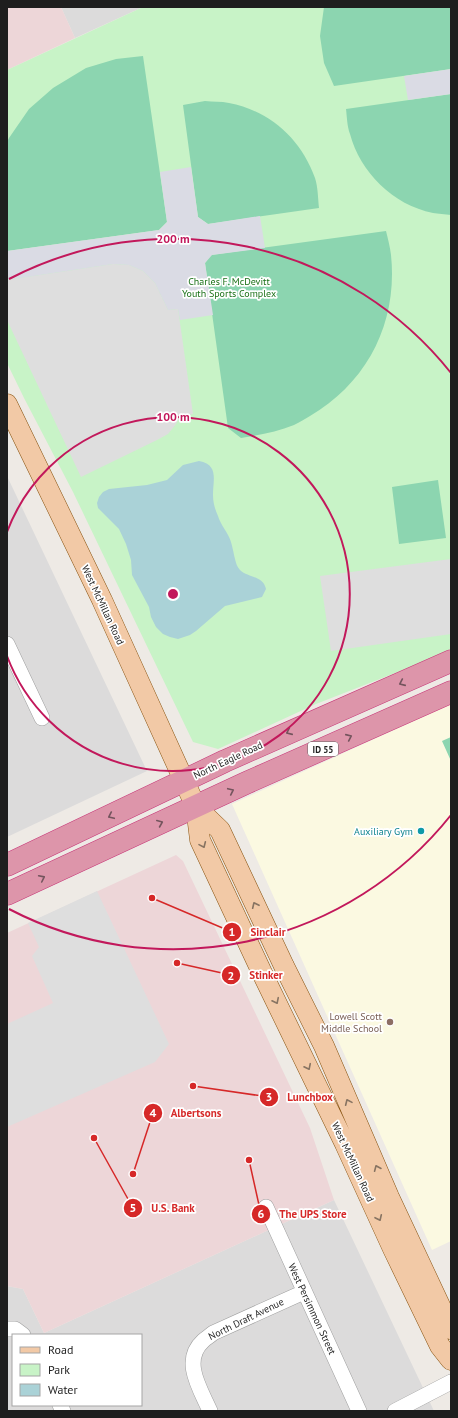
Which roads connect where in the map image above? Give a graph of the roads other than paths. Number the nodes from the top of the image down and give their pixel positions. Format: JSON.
{"nodes":[{"id":1,"x":7,"y":404,"type":"edge"},
{"id":2,"x":7,"y":644,"type":"edge"},
{"id":3,"x":451,"y":661,"type":"edge"},
{"id":4,"x":451,"y":692,"type":"edge"},
{"id":5,"x":42,"y":718,"type":"dead end"},
{"id":6,"x":184,"y":781,"type":"junction"},
{"id":7,"x":196,"y":807,"type":"junction"},
{"id":8,"x":7,"y":865,"type":"edge"},
{"id":9,"x":7,"y":894,"type":"edge"},
{"id":10,"x":266,"y":1207,"type":"dead end"},
{"id":11,"x":304,"y":1292,"type":"junction"},
{"id":12,"x":444,"y":1334,"type":"edge"},
{"id":13,"x":451,"y":1360,"type":"edge"},
{"id":14,"x":451,"y":1382,"type":"edge"},
{"id":15,"x":210,"y":1411,"type":"edge"},
{"id":16,"x":359,"y":1411,"type":"edge"},
{"id":17,"x":395,"y":1411,"type":"edge"}],
"edges":[{"from":1,"to":6,"type":"main road","name":"West McMillan Road"},
{"from":2,"to":5,"type":"street"},
{"from":3,"to":6,"type":"highway","name":"North Eagle Road","one_way":true},
{"from":7,"to":4,"type":"highway","number":"ID 55","one_way":true},
{"from":6,"to":7,"type":"main road","name":"West McMillan Road"},
{"from":6,"to":8,"type":"highway","name":"North Eagle Road","one_way":true},
{"from":9,"to":7,"type":"highway","number":"ID 55","one_way":true},
{"from":7,"to":12,"type":"main road","name":"West McMillan Road","one_way":true},
{"from":12,"to":7,"type":"main road","name":"West McMillan Road","one_way":true},
{"from":10,"to":11,"type":"street","name":"West Persimmon Street"},
{"from":11,"to":15,"type":"street","name":"North Draft Avenue"},
{"from":11,"to":16,"type":"street","name":"West Persimmon Street"},
{"from":12,"to":13,"type":"main road","name":"West McMillan Road"},
{"from":14,"to":17,"type":"street"}]}
